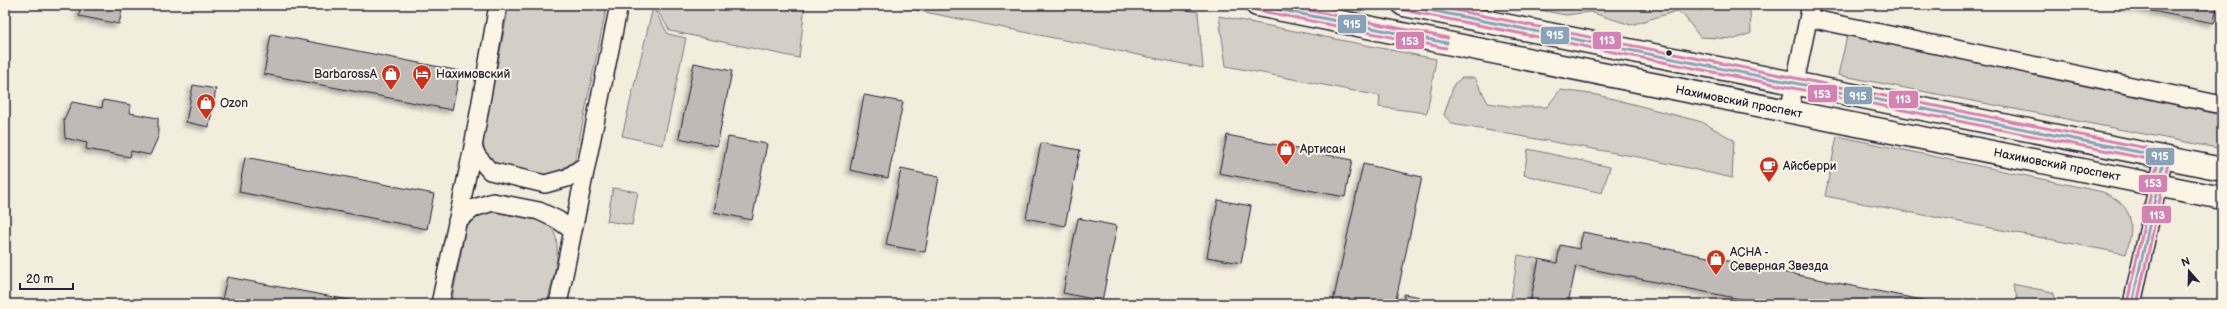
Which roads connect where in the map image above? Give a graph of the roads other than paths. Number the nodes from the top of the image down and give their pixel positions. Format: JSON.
{"nodes":[{"id":1,"x":498,"y":5,"type":"edge"},
{"id":2,"x":619,"y":5,"type":"edge"},
{"id":3,"x":1257,"y":5,"type":"edge"},
{"id":4,"x":1404,"y":5,"type":"edge"},
{"id":5,"x":1810,"y":11,"type":"edge"},
{"id":6,"x":1795,"y":84,"type":"junction"},
{"id":7,"x":2222,"y":105,"type":"edge"},
{"id":8,"x":1789,"y":112,"type":"junction"},
{"id":9,"x":472,"y":147,"type":"junction"},
{"id":10,"x":2164,"y":158,"type":"junction"},
{"id":11,"x":586,"y":166,"type":"junction"},
{"id":12,"x":2222,"y":169,"type":"edge"},
{"id":13,"x":2159,"y":185,"type":"junction"},
{"id":14,"x":2222,"y":198,"type":"edge"},
{"id":15,"x":457,"y":221,"type":"junction"},
{"id":16,"x":573,"y":231,"type":"junction"},
{"id":17,"x":440,"y":304,"type":"edge"},
{"id":18,"x":558,"y":304,"type":"edge"},
{"id":19,"x":2132,"y":304,"type":"edge"}],
"edges":[{"from":1,"to":9,"type":"street"},
{"from":2,"to":11,"type":"street"},
{"from":3,"to":8,"type":"main road","name":"Нахимовский проспект"},
{"from":4,"to":6,"type":"main road"},
{"from":5,"to":6,"type":"street"},
{"from":5,"to":7,"type":"street"},
{"from":6,"to":8,"type":"street"},
{"from":6,"to":10,"type":"main road"},
{"from":8,"to":13,"type":"main road","name":"Нахимовский проспект"},
{"from":9,"to":11,"type":"street"},
{"from":9,"to":15,"type":"street"},
{"from":10,"to":12,"type":"main road"},
{"from":10,"to":13,"type":"street"},
{"from":11,"to":16,"type":"street"},
{"from":13,"to":14,"type":"main road","name":"Нахимовский проспект"},
{"from":13,"to":19,"type":"street"},
{"from":15,"to":16,"type":"street"},
{"from":15,"to":17,"type":"street"},
{"from":16,"to":18,"type":"street"}]}
